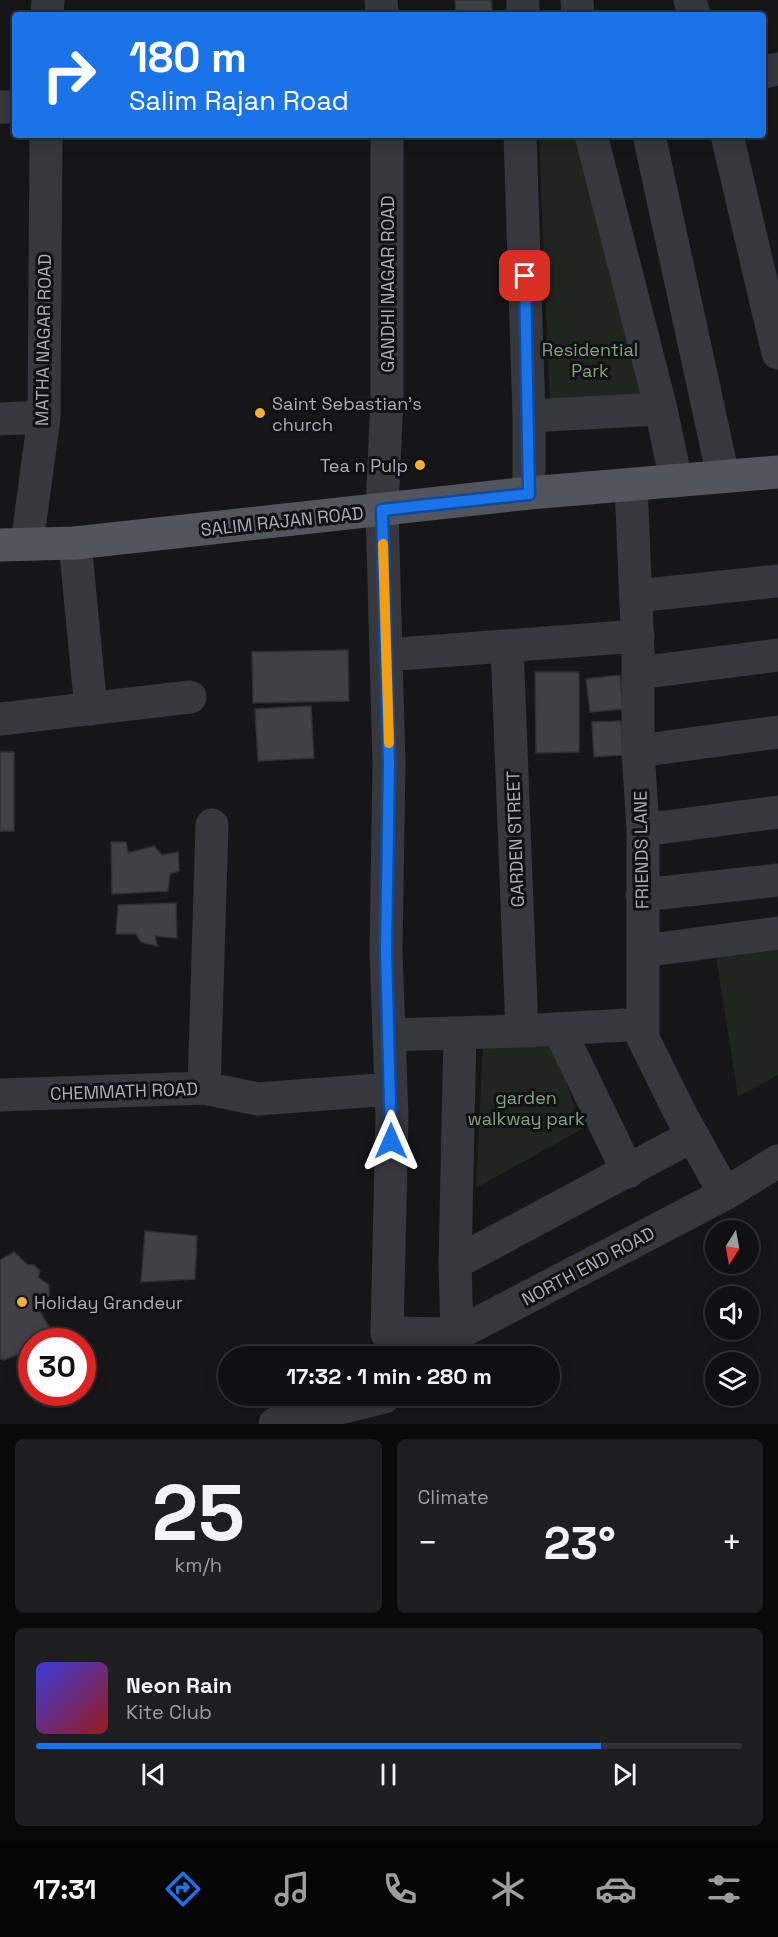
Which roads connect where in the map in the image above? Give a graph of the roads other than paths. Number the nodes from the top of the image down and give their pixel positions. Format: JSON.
{"nodes":[{"id":1,"x":46,"y":138,"type":"edge"},
{"id":2,"x":387,"y":138,"type":"edge"},
{"id":3,"x":520,"y":138,"type":"edge"},
{"id":4,"x":592,"y":138,"type":"edge"},
{"id":5,"x":650,"y":138,"type":"edge"},
{"id":6,"x":728,"y":138,"type":"edge"},
{"id":7,"x":778,"y":353,"type":"edge"},
{"id":8,"x":661,"y":409,"type":"junction"},
{"id":9,"x":529,"y":416,"type":"junction"},
{"id":10,"x":44,"y":417,"type":"junction"},
{"id":11,"x":0,"y":419,"type":"edge"},
{"id":12,"x":778,"y":472,"type":"edge"},
{"id":13,"x":723,"y":476,"type":"junction"},
{"id":14,"x":676,"y":481,"type":"junction"},
{"id":15,"x":631,"y":485,"type":"junction"},
{"id":16,"x":529,"y":494,"type":"junction"},
{"id":17,"x":382,"y":510,"type":"junction"},
{"id":18,"x":75,"y":543,"type":"junction"},
{"id":19,"x":14,"y":544,"type":"edge"},
{"id":20,"x":778,"y":580,"type":"edge"},
{"id":21,"x":636,"y":596,"type":"junction"},
{"id":22,"x":638,"y":636,"type":"junction"},
{"id":23,"x":507,"y":646,"type":"junction"},
{"id":24,"x":386,"y":656,"type":"junction"},
{"id":25,"x":778,"y":656,"type":"edge"},
{"id":26,"x":638,"y":673,"type":"junction"},
{"id":27,"x":190,"y":697,"type":"dead end"},
{"id":28,"x":92,"y":709,"type":"junction"},
{"id":29,"x":0,"y":719,"type":"edge"},
{"id":30,"x":778,"y":732,"type":"edge"},
{"id":31,"x":638,"y":751,"type":"junction"},
{"id":32,"x":778,"y":812,"type":"edge"},
{"id":33,"x":212,"y":825,"type":"dead end"},
{"id":34,"x":643,"y":831,"type":"junction"},
{"id":35,"x":778,"y":879,"type":"edge"},
{"id":36,"x":642,"y":895,"type":"junction"},
{"id":37,"x":778,"y":933,"type":"edge"},
{"id":38,"x":643,"y":951,"type":"junction"},
{"id":39,"x":643,"y":1024,"type":"junction"},
{"id":40,"x":559,"y":1029,"type":"junction"},
{"id":41,"x":522,"y":1031,"type":"junction"},
{"id":42,"x":460,"y":1034,"type":"junction"},
{"id":43,"x":389,"y":1035,"type":"junction"},
{"id":44,"x":204,"y":1088,"type":"junction"},
{"id":45,"x":391,"y":1089,"type":"junction"},
{"id":46,"x":0,"y":1095,"type":"edge"},
{"id":47,"x":692,"y":1136,"type":"junction"},
{"id":48,"x":778,"y":1161,"type":"edge"},
{"id":49,"x":628,"y":1172,"type":"junction"},
{"id":50,"x":725,"y":1194,"type":"junction"},
{"id":51,"x":455,"y":1263,"type":"junction"},
{"id":52,"x":387,"y":1333,"type":"joint"},
{"id":53,"x":457,"y":1334,"type":"junction"},
{"id":54,"x":348,"y":1406,"type":"edge"},
{"id":55,"x":275,"y":1424,"type":"edge"}],
"edges":[{"from":1,"to":10,"type":"street","name":"MATHA NAGAR ROAD"},
{"from":2,"to":17,"type":"street","name":"GANDHI NAGAR ROAD"},
{"from":3,"to":9,"type":"street"},
{"from":4,"to":8,"type":"street"},
{"from":5,"to":13,"type":"street"},
{"from":6,"to":7,"type":"street"},
{"from":8,"to":9,"type":"street"},
{"from":8,"to":14,"type":"street"},
{"from":9,"to":16,"type":"street"},
{"from":10,"to":11,"type":"street"},
{"from":10,"to":19,"type":"street","name":"MATHA NAGAR ROAD"},
{"from":12,"to":13,"type":"main road","name":"SALIM RAJAN ROAD"},
{"from":13,"to":14,"type":"main road","name":"SALIM RAJAN ROAD"},
{"from":14,"to":15,"type":"main road","name":"SALIM RAJAN ROAD"},
{"from":15,"to":16,"type":"main road","name":"SALIM RAJAN ROAD"},
{"from":15,"to":21,"type":"street","name":"FRIENDS LANE"},
{"from":16,"to":17,"type":"main road","name":"SALIM RAJAN ROAD"},
{"from":17,"to":18,"type":"main road","name":"SALIM RAJAN ROAD"},
{"from":17,"to":24,"type":"street","name":"GANDHI NAGAR ROAD"},
{"from":18,"to":19,"type":"main road","name":"SALIM RAJAN ROAD"},
{"from":18,"to":28,"type":"street"},
{"from":20,"to":21,"type":"street"},
{"from":21,"to":22,"type":"street","name":"FRIENDS LANE"},
{"from":22,"to":23,"type":"street"},
{"from":22,"to":26,"type":"street","name":"FRIENDS LANE"},
{"from":23,"to":24,"type":"street"},
{"from":23,"to":41,"type":"street","name":"GARDEN STREET"},
{"from":24,"to":43,"type":"street","name":"GANDHI NAGAR ROAD"},
{"from":25,"to":26,"type":"street"},
{"from":26,"to":31,"type":"street","name":"FRIENDS LANE"},
{"from":27,"to":28,"type":"street"},
{"from":28,"to":29,"type":"street"},
{"from":30,"to":31,"type":"street"},
{"from":31,"to":34,"type":"street","name":"FRIENDS LANE"},
{"from":32,"to":34,"type":"street"},
{"from":33,"to":44,"type":"street"},
{"from":34,"to":36,"type":"street","name":"FRIENDS LANE"},
{"from":35,"to":36,"type":"street"},
{"from":36,"to":38,"type":"street","name":"FRIENDS LANE"},
{"from":37,"to":38,"type":"street"},
{"from":38,"to":39,"type":"street","name":"FRIENDS LANE"},
{"from":39,"to":40,"type":"street"},
{"from":39,"to":47,"type":"street","name":"FRIENDS LANE"},
{"from":40,"to":41,"type":"street"},
{"from":40,"to":49,"type":"street"},
{"from":41,"to":42,"type":"street"},
{"from":42,"to":43,"type":"street"},
{"from":42,"to":51,"type":"street"},
{"from":43,"to":45,"type":"street","name":"GANDHI NAGAR ROAD"},
{"from":44,"to":45,"type":"street","name":"CHEMMATH ROAD"},
{"from":44,"to":46,"type":"street","name":"CHEMMATH ROAD"},
{"from":45,"to":52,"type":"street","name":"GANDHI NAGAR ROAD"},
{"from":47,"to":49,"type":"street"},
{"from":47,"to":50,"type":"street","name":"FRIENDS LANE"},
{"from":48,"to":50,"type":"street","name":"NORTH END ROAD"},
{"from":49,"to":51,"type":"street"},
{"from":50,"to":53,"type":"street","name":"NORTH END ROAD"},
{"from":51,"to":53,"type":"street"},
{"from":52,"to":53,"type":"street","name":"NORTH END ROAD"},
{"from":54,"to":55,"type":"street"}]}
